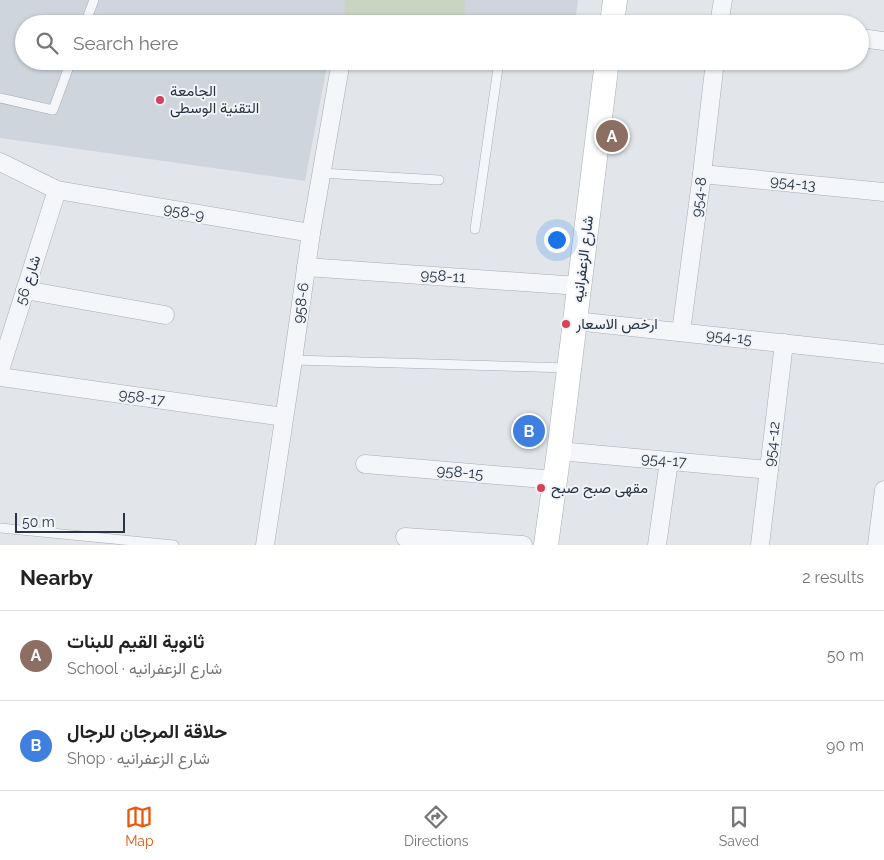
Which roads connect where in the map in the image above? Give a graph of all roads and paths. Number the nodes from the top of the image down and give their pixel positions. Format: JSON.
{"nodes":[{"id":1,"x":94,"y":0,"type":"edge"},
{"id":2,"x":615,"y":0,"type":"edge"},
{"id":3,"x":723,"y":0,"type":"edge"},
{"id":4,"x":88,"y":15,"type":"edge"},
{"id":5,"x":613,"y":15,"type":"edge"},
{"id":6,"x":720,"y":15,"type":"edge"},
{"id":7,"x":869,"y":39,"type":"edge"},
{"id":8,"x":884,"y":41,"type":"edge"},
{"id":9,"x":68,"y":70,"type":"edge"},
{"id":10,"x":339,"y":70,"type":"edge"},
{"id":11,"x":498,"y":70,"type":"edge"},
{"id":12,"x":606,"y":70,"type":"edge"},
{"id":13,"x":714,"y":70,"type":"edge"},
{"id":14,"x":0,"y":98,"type":"edge"},
{"id":15,"x":0,"y":162,"type":"edge"},
{"id":16,"x":321,"y":173,"type":"junction"},
{"id":17,"x":702,"y":174,"type":"junction"},
{"id":18,"x":439,"y":180,"type":"dead end"},
{"id":19,"x":57,"y":190,"type":"junction"},
{"id":20,"x":884,"y":192,"type":"edge"},
{"id":21,"x":475,"y":229,"type":"dead end"},
{"id":22,"x":311,"y":233,"type":"junction"},
{"id":23,"x":306,"y":267,"type":"junction"},
{"id":24,"x":579,"y":286,"type":"junction"},
{"id":25,"x":25,"y":290,"type":"junction"},
{"id":26,"x":166,"y":314,"type":"dead end"},
{"id":27,"x":575,"y":321,"type":"junction"},
{"id":28,"x":681,"y":332,"type":"junction"},
{"id":29,"x":784,"y":343,"type":"junction"},
{"id":30,"x":884,"y":354,"type":"edge"},
{"id":31,"x":293,"y":360,"type":"junction"},
{"id":32,"x":569,"y":368,"type":"junction"},
{"id":33,"x":0,"y":370,"type":"edge"},
{"id":34,"x":0,"y":377,"type":"edge"},
{"id":35,"x":284,"y":417,"type":"junction"},
{"id":36,"x":559,"y":451,"type":"junction"},
{"id":37,"x":668,"y":461,"type":"junction"},
{"id":38,"x":365,"y":464,"type":"dead end"},
{"id":39,"x":769,"y":470,"type":"junction"},
{"id":40,"x":555,"y":480,"type":"junction"},
{"id":41,"x":884,"y":490,"type":"edge"},
{"id":42,"x":0,"y":528,"type":"edge"},
{"id":43,"x":405,"y":537,"type":"dead end"},
{"id":44,"x":174,"y":545,"type":"edge"},
{"id":45,"x":264,"y":545,"type":"edge"},
{"id":46,"x":523,"y":545,"type":"edge"},
{"id":47,"x":546,"y":545,"type":"edge"},
{"id":48,"x":657,"y":545,"type":"edge"},
{"id":49,"x":760,"y":545,"type":"edge"},
{"id":50,"x":877,"y":545,"type":"edge"}],
"edges":[{"from":1,"to":4,"type":"lane"},
{"from":2,"to":5,"type":"street"},
{"from":3,"to":6,"type":"street"},
{"from":7,"to":8,"type":"street"},
{"from":9,"to":14,"type":"lane"},
{"from":10,"to":16,"type":"street","name":"958-6"},
{"from":11,"to":21,"type":"lane"},
{"from":12,"to":24,"type":"street","name":"شارع الزعفرانيه"},
{"from":13,"to":17,"type":"street","name":"954-8"},
{"from":15,"to":19,"type":"street","name":"958-9"},
{"from":16,"to":18,"type":"lane"},
{"from":16,"to":22,"type":"street","name":"958-6"},
{"from":17,"to":20,"type":"street","name":"954-13"},
{"from":17,"to":28,"type":"street","name":"954-8"},
{"from":19,"to":22,"type":"street","name":"958-9"},
{"from":19,"to":25,"type":"street","name":"شارع 56"},
{"from":22,"to":23,"type":"street","name":"958-6"},
{"from":23,"to":24,"type":"street","name":"958-11"},
{"from":23,"to":31,"type":"street","name":"958-6"},
{"from":24,"to":27,"type":"street","name":"شارع الزعفرانيه"},
{"from":25,"to":26,"type":"street"},
{"from":25,"to":33,"type":"street","name":"شارع 56"},
{"from":27,"to":28,"type":"street","name":"954-15"},
{"from":27,"to":32,"type":"street","name":"شارع الزعفرانيه"},
{"from":28,"to":29,"type":"street","name":"954-15"},
{"from":29,"to":30,"type":"street","name":"954-15"},
{"from":29,"to":39,"type":"street","name":"954-12"},
{"from":31,"to":32,"type":"lane"},
{"from":31,"to":35,"type":"street","name":"958-6"},
{"from":32,"to":36,"type":"street","name":"شارع الزعفرانيه"},
{"from":34,"to":35,"type":"street","name":"958-17"},
{"from":35,"to":45,"type":"street","name":"958-6"},
{"from":36,"to":37,"type":"street","name":"954-17"},
{"from":36,"to":40,"type":"street","name":"شارع الزعفرانيه"},
{"from":37,"to":39,"type":"street","name":"954-17"},
{"from":37,"to":48,"type":"street"},
{"from":38,"to":40,"type":"street","name":"958-15"},
{"from":39,"to":49,"type":"street","name":"954-12"},
{"from":40,"to":47,"type":"street","name":"شارع الزعفرانيه"},
{"from":41,"to":50,"type":"street"},
{"from":42,"to":44,"type":"lane"},
{"from":43,"to":46,"type":"street"}]}
